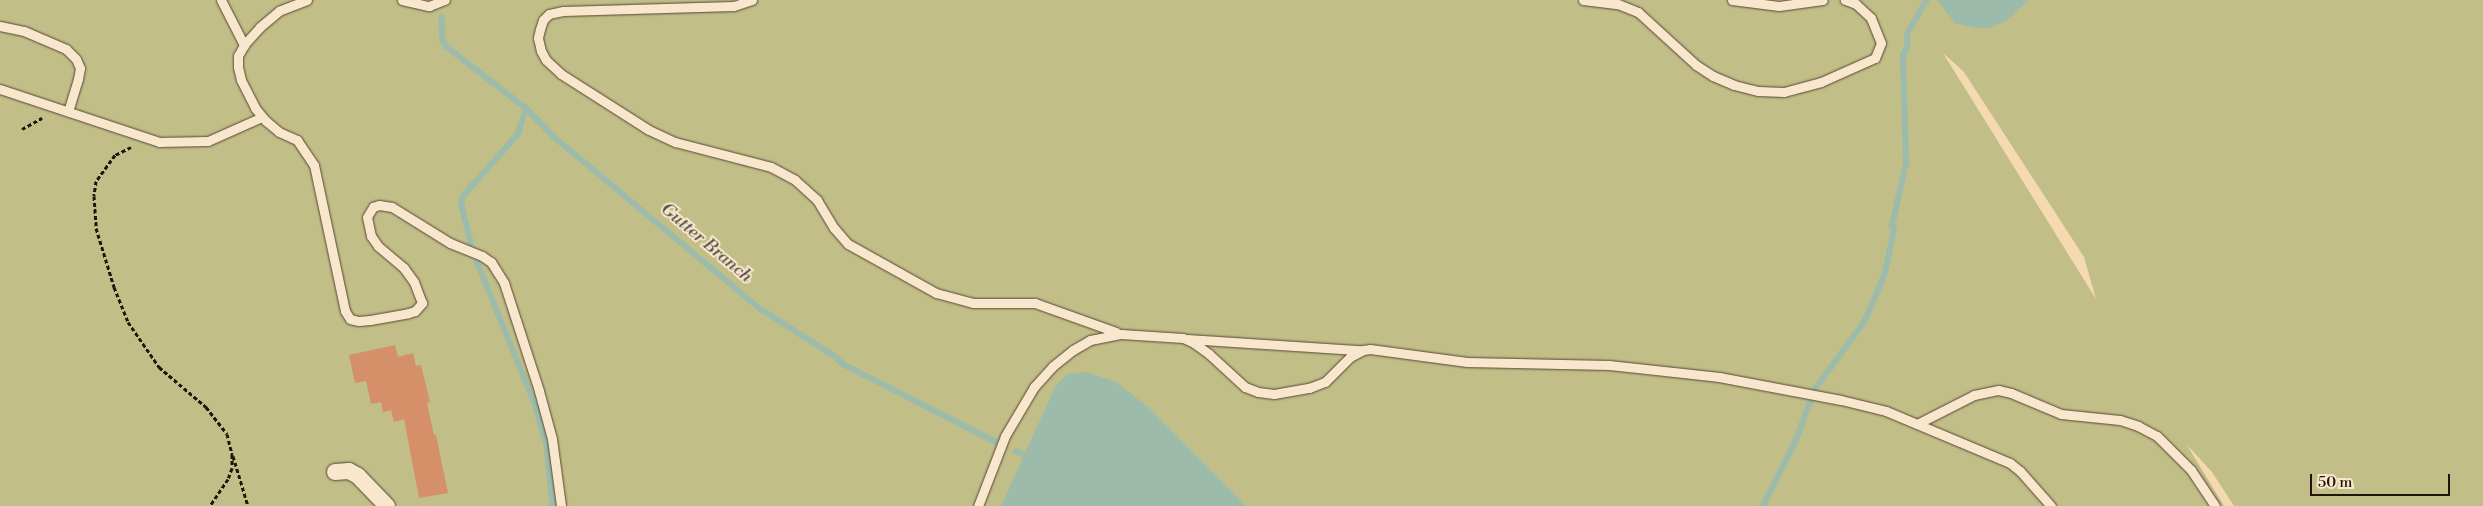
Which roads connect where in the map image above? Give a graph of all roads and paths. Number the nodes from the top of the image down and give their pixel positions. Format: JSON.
{"nodes":[{"id":1,"x":221,"y":0,"type":"edge"},
{"id":2,"x":280,"y":0,"type":"edge"},
{"id":3,"x":307,"y":0,"type":"edge"},
{"id":4,"x":402,"y":0,"type":"edge"},
{"id":5,"x":445,"y":0,"type":"edge"},
{"id":6,"x":752,"y":0,"type":"edge"},
{"id":7,"x":1583,"y":0,"type":"edge"},
{"id":8,"x":1598,"y":0,"type":"edge"},
{"id":9,"x":1732,"y":0,"type":"edge"},
{"id":10,"x":1822,"y":0,"type":"edge"},
{"id":11,"x":1845,"y":0,"type":"edge"},
{"id":12,"x":279,"y":11,"type":"junction"},
{"id":13,"x":0,"y":26,"type":"edge"},
{"id":14,"x":244,"y":45,"type":"junction"},
{"id":15,"x":0,"y":89,"type":"edge"},
{"id":16,"x":58,"y":109,"type":"junction"},
{"id":17,"x":68,"y":112,"type":"junction"},
{"id":18,"x":262,"y":116,"type":"junction"},
{"id":19,"x":22,"y":129,"type":"dead end"},
{"id":20,"x":132,"y":146,"type":"dead end"},
{"id":21,"x":1121,"y":334,"type":"junction"},
{"id":22,"x":1183,"y":338,"type":"junction"},
{"id":23,"x":1362,"y":350,"type":"junction"},
{"id":24,"x":1917,"y":424,"type":"junction"},
{"id":25,"x":232,"y":454,"type":"junction"},
{"id":26,"x":335,"y":472,"type":"dead end"},
{"id":27,"x":210,"y":506,"type":"edge"},
{"id":28,"x":248,"y":506,"type":"edge"},
{"id":29,"x":388,"y":506,"type":"edge"},
{"id":30,"x":561,"y":506,"type":"edge"},
{"id":31,"x":978,"y":506,"type":"edge"},
{"id":32,"x":2051,"y":506,"type":"edge"},
{"id":33,"x":2215,"y":506,"type":"edge"}],
"edges":[{"from":1,"to":14,"type":"lane"},
{"from":2,"to":12,"type":"lane"},
{"from":3,"to":12,"type":"lane"},
{"from":4,"to":5,"type":"lane"},
{"from":6,"to":21,"type":"lane"},
{"from":7,"to":8,"type":"lane"},
{"from":8,"to":11,"type":"lane"},
{"from":9,"to":10,"type":"lane"},
{"from":12,"to":14,"type":"lane"},
{"from":13,"to":17,"type":"lane"},
{"from":14,"to":18,"type":"lane"},
{"from":15,"to":16,"type":"lane"},
{"from":16,"to":17,"type":"lane"},
{"from":16,"to":19,"type":"path"},
{"from":17,"to":18,"type":"lane"},
{"from":18,"to":30,"type":"lane"},
{"from":20,"to":25,"type":"path"},
{"from":21,"to":22,"type":"lane"},
{"from":21,"to":31,"type":"lane"},
{"from":22,"to":23,"type":"lane"},
{"from":22,"to":23,"type":"lane"},
{"from":23,"to":24,"type":"lane"},
{"from":24,"to":32,"type":"lane"},
{"from":24,"to":33,"type":"lane"},
{"from":25,"to":27,"type":"path"},
{"from":25,"to":28,"type":"path"},
{"from":26,"to":29,"type":"street"}]}
